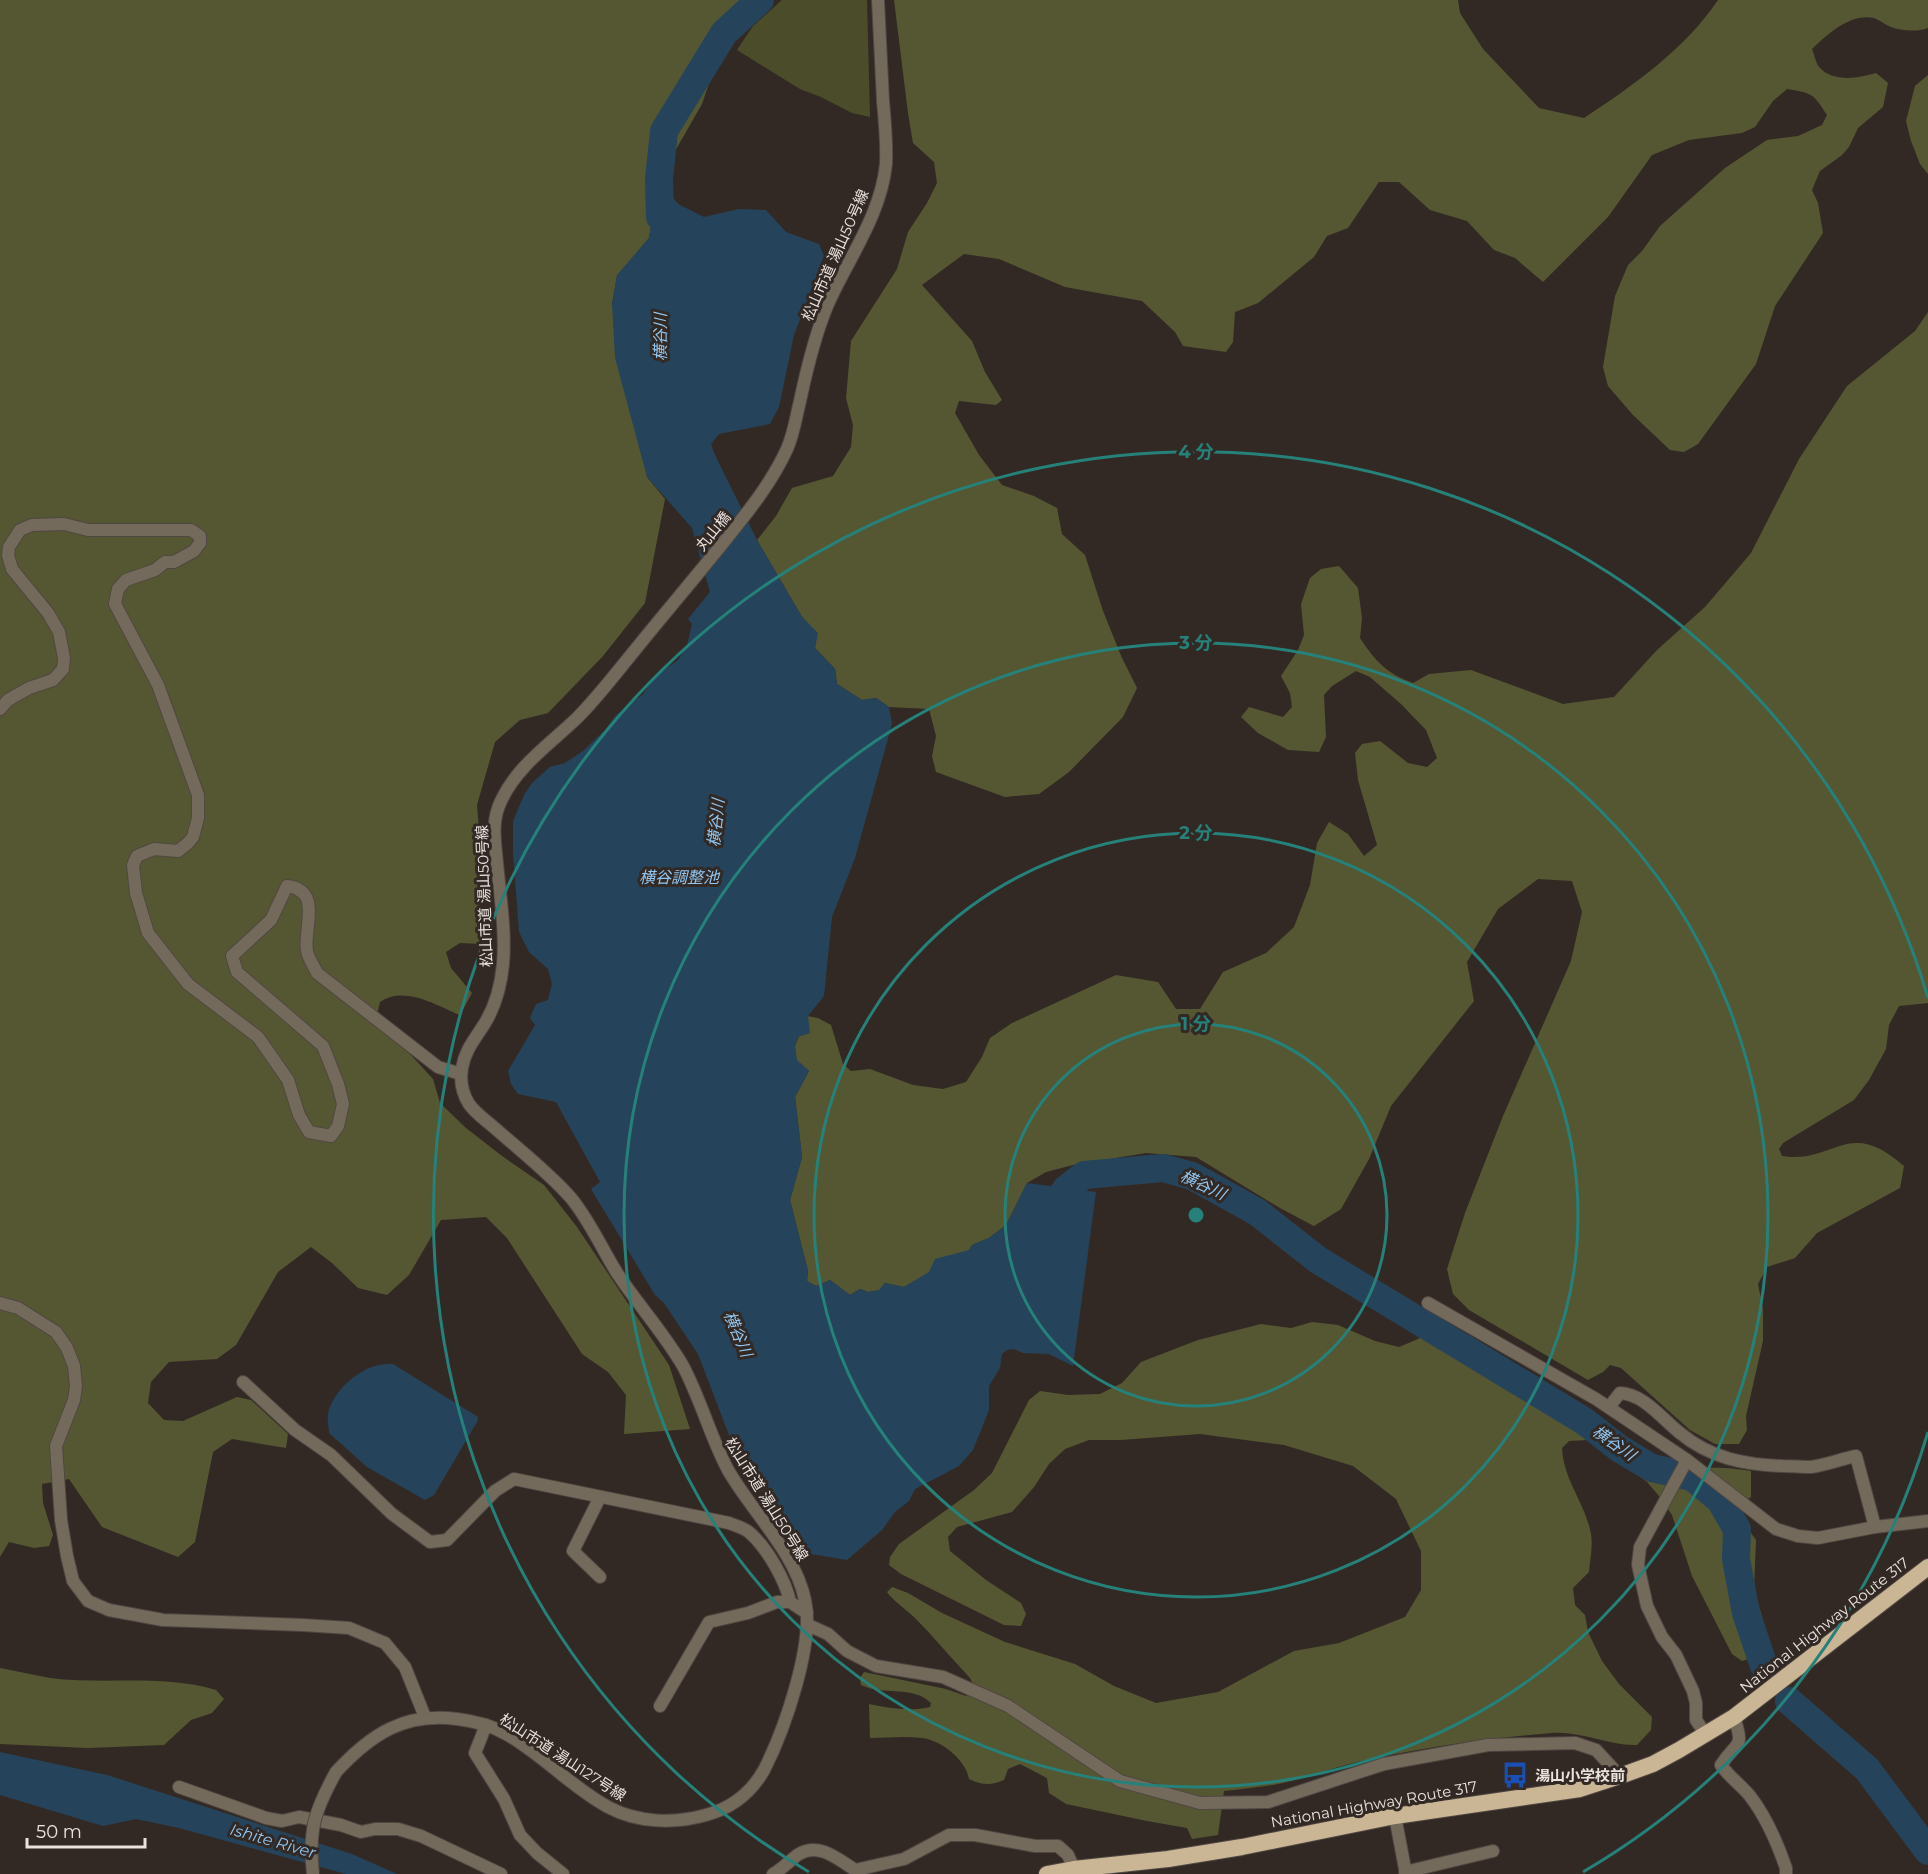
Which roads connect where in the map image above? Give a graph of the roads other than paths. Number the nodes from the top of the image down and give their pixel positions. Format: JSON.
{"nodes":[{"id":1,"x":878,"y":0,"type":"edge"},
{"id":2,"x":751,"y":508,"type":"joint"},
{"id":3,"x":698,"y":573,"type":"joint"},
{"id":4,"x":0,"y":709,"type":"edge"},
{"id":5,"x":461,"y":1074,"type":"junction"},
{"id":6,"x":0,"y":1303,"type":"edge"},
{"id":7,"x":1428,"y":1303,"type":"dead end"},
{"id":8,"x":243,"y":1382,"type":"dead end"},
{"id":9,"x":1609,"y":1407,"type":"junction"},
{"id":10,"x":1685,"y":1463,"type":"junction"},
{"id":11,"x":600,"y":1497,"type":"junction"},
{"id":12,"x":1928,"y":1521,"type":"edge"},
{"id":13,"x":1875,"y":1527,"type":"junction"},
{"id":14,"x":1928,"y":1567,"type":"edge"},
{"id":15,"x":600,"y":1577,"type":"dead end"},
{"id":16,"x":790,"y":1602,"type":"junction"},
{"id":17,"x":807,"y":1619,"type":"junction"},
{"id":18,"x":660,"y":1706,"type":"dead end"},
{"id":19,"x":425,"y":1717,"type":"junction"},
{"id":20,"x":1734,"y":1717,"type":"junction"},
{"id":21,"x":486,"y":1725,"type":"junction"},
{"id":22,"x":1706,"y":1735,"type":"junction"},
{"id":23,"x":1620,"y":1776,"type":"junction"},
{"id":24,"x":179,"y":1787,"type":"dead end"},
{"id":25,"x":1395,"y":1816,"type":"junction"},
{"id":26,"x":1493,"y":1851,"type":"dead end"},
{"id":27,"x":1074,"y":1869,"type":"junction"},
{"id":28,"x":854,"y":1872,"type":"edge"},
{"id":29,"x":1406,"y":1873,"type":"edge"},
{"id":30,"x":313,"y":1874,"type":"edge"},
{"id":31,"x":501,"y":1874,"type":"edge"},
{"id":32,"x":563,"y":1874,"type":"edge"},
{"id":33,"x":773,"y":1874,"type":"edge"},
{"id":34,"x":1047,"y":1874,"type":"edge"},
{"id":35,"x":1786,"y":1874,"type":"edge"}],
"edges":[{"from":1,"to":2,"type":"street","name":"松山市道 湯山50号線"},
{"from":2,"to":3,"type":"street","name":"丸山橋"},
{"from":3,"to":5,"type":"street","name":"松山市道 湯山50号線"},
{"from":4,"to":5,"type":"street"},
{"from":5,"to":17,"type":"street","name":"松山市道 湯山50号線"},
{"from":6,"to":19,"type":"street"},
{"from":7,"to":9,"type":"street"},
{"from":8,"to":11,"type":"street"},
{"from":9,"to":10,"type":"street"},
{"from":9,"to":13,"type":"street"},
{"from":10,"to":13,"type":"street"},
{"from":10,"to":22,"type":"street"},
{"from":11,"to":15,"type":"street"},
{"from":11,"to":16,"type":"street"},
{"from":12,"to":13,"type":"street"},
{"from":14,"to":20,"type":"highway","name":"National Highway Route 317"},
{"from":16,"to":17,"type":"street"},
{"from":16,"to":18,"type":"street"},
{"from":17,"to":21,"type":"street","name":"松山市道 湯山127号線"},
{"from":17,"to":23,"type":"street"},
{"from":19,"to":21,"type":"street","name":"松山市道 湯山127号線"},
{"from":19,"to":30,"type":"street","name":"松山市道 湯山127号線","bridge":true},
{"from":20,"to":22,"type":"highway","name":"National Highway Route 317"},
{"from":20,"to":35,"type":"street"},
{"from":21,"to":32,"type":"street"},
{"from":22,"to":23,"type":"highway","name":"National Highway Route 317"},
{"from":23,"to":25,"type":"highway","name":"National Highway Route 317"},
{"from":24,"to":31,"type":"street"},
{"from":25,"to":27,"type":"highway","name":"National Highway Route 317"},
{"from":25,"to":29,"type":"street"},
{"from":26,"to":29,"type":"street"},
{"from":27,"to":28,"type":"street"},
{"from":27,"to":34,"type":"highway","name":"National Highway Route 317"},
{"from":28,"to":33,"type":"street"}]}
